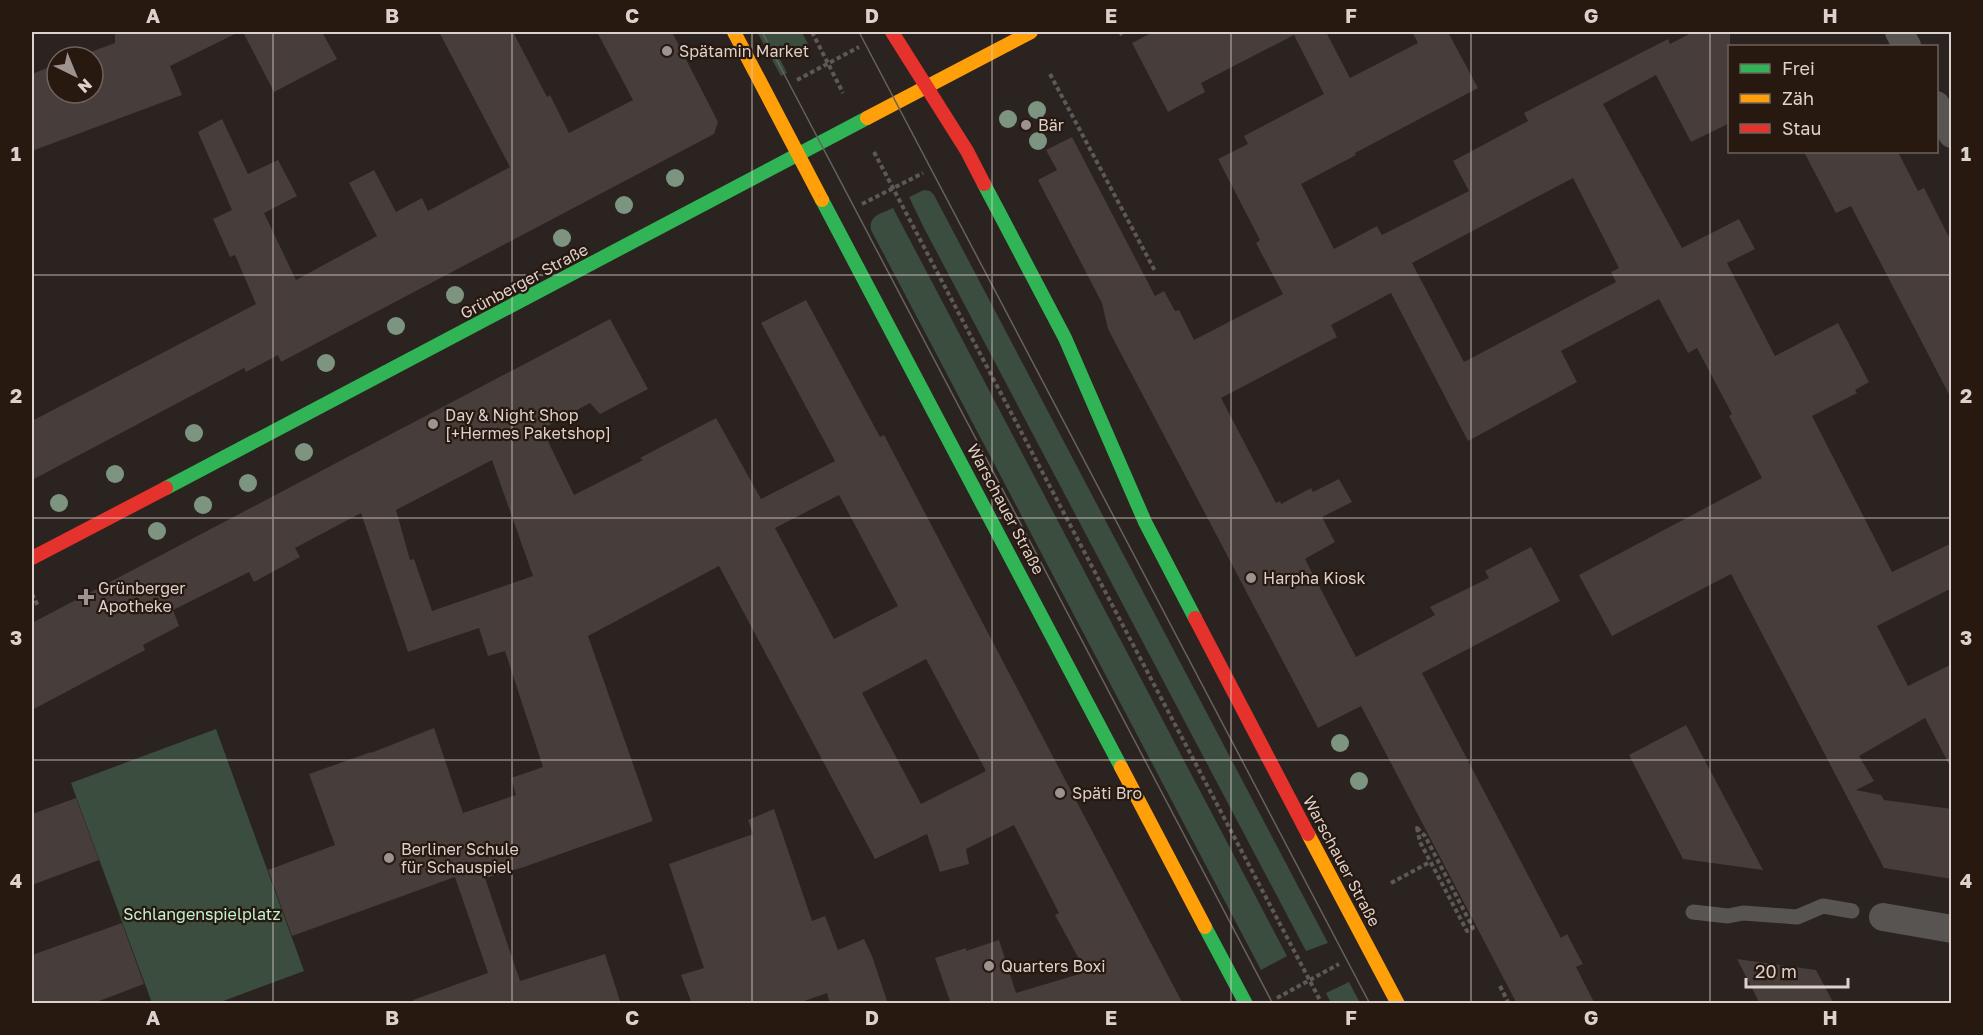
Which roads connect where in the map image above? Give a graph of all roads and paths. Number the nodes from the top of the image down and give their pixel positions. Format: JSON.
{"nodes":[{"id":1,"x":734,"y":32,"type":"edge"},
{"id":2,"x":813,"y":32,"type":"edge"},
{"id":3,"x":892,"y":32,"type":"edge"},
{"id":4,"x":1030,"y":32,"type":"edge"},
{"id":5,"x":859,"y":47,"type":"dead end"},
{"id":6,"x":829,"y":63,"type":"junction"},
{"id":7,"x":1050,"y":74,"type":"dead end"},
{"id":8,"x":796,"y":81,"type":"dead end"},
{"id":9,"x":927,"y":87,"type":"junction"},
{"id":10,"x":844,"y":94,"type":"dead end"},
{"id":11,"x":1938,"y":109,"type":"edge"},
{"id":12,"x":1952,"y":134,"type":"edge"},
{"id":13,"x":872,"y":149,"type":"dead end"},
{"id":14,"x":800,"y":154,"type":"junction"},
{"id":15,"x":923,"y":173,"type":"dead end"},
{"id":16,"x":894,"y":188,"type":"junction"},
{"id":17,"x":861,"y":204,"type":"dead end"},
{"id":18,"x":1155,"y":271,"type":"dead end"},
{"id":19,"x":32,"y":558,"type":"edge"},
{"id":20,"x":32,"y":594,"type":"edge"},
{"id":21,"x":38,"y":606,"type":"dead end"},
{"id":22,"x":1430,"y":862,"type":"junction"},
{"id":23,"x":1391,"y":883,"type":"dead end"},
{"id":24,"x":1852,"y":911,"type":"dead end"},
{"id":25,"x":1693,"y":912,"type":"dead end"},
{"id":26,"x":1883,"y":916,"type":"dead end"},
{"id":27,"x":1952,"y":929,"type":"edge"},
{"id":28,"x":1369,"y":948,"type":"junction"},
{"id":29,"x":1309,"y":980,"type":"junction"},
{"id":30,"x":1500,"y":986,"type":"dead end"},
{"id":31,"x":1271,"y":1000,"type":"dead end"},
{"id":32,"x":1246,"y":1004,"type":"edge"},
{"id":33,"x":1322,"y":1004,"type":"edge"},
{"id":34,"x":1398,"y":1004,"type":"edge"},
{"id":35,"x":1509,"y":1004,"type":"edge"}],
"edges":[{"from":1,"to":14,"type":"main road","name":"Warschauer Straße"},
{"from":2,"to":6,"type":"path"},
{"from":3,"to":9,"type":"main road","name":"Warschauer Straße"},
{"from":4,"to":9,"type":"main road","name":"Grünberger Straße"},
{"from":5,"to":6,"type":"path"},
{"from":6,"to":8,"type":"path"},
{"from":6,"to":10,"type":"path"},
{"from":7,"to":18,"type":"path"},
{"from":9,"to":14,"type":"main road","name":"Grünberger Straße"},
{"from":9,"to":28,"type":"main road","name":"Warschauer Straße"},
{"from":11,"to":12,"type":"street"},
{"from":13,"to":16,"type":"path"},
{"from":14,"to":19,"type":"main road","name":"Grünberger Straße"},
{"from":14,"to":32,"type":"main road","name":"Warschauer Straße"},
{"from":15,"to":16,"type":"path"},
{"from":16,"to":17,"type":"path"},
{"from":16,"to":29,"type":"path"},
{"from":20,"to":21,"type":"path"},
{"from":22,"to":22,"type":"path"},
{"from":22,"to":23,"type":"path"},
{"from":24,"to":25,"type":"lane"},
{"from":26,"to":27,"type":"street"},
{"from":28,"to":29,"type":"path"},
{"from":28,"to":34,"type":"main road","name":"Warschauer Straße"},
{"from":29,"to":31,"type":"path"},
{"from":29,"to":33,"type":"path"},
{"from":30,"to":35,"type":"path"}]}
